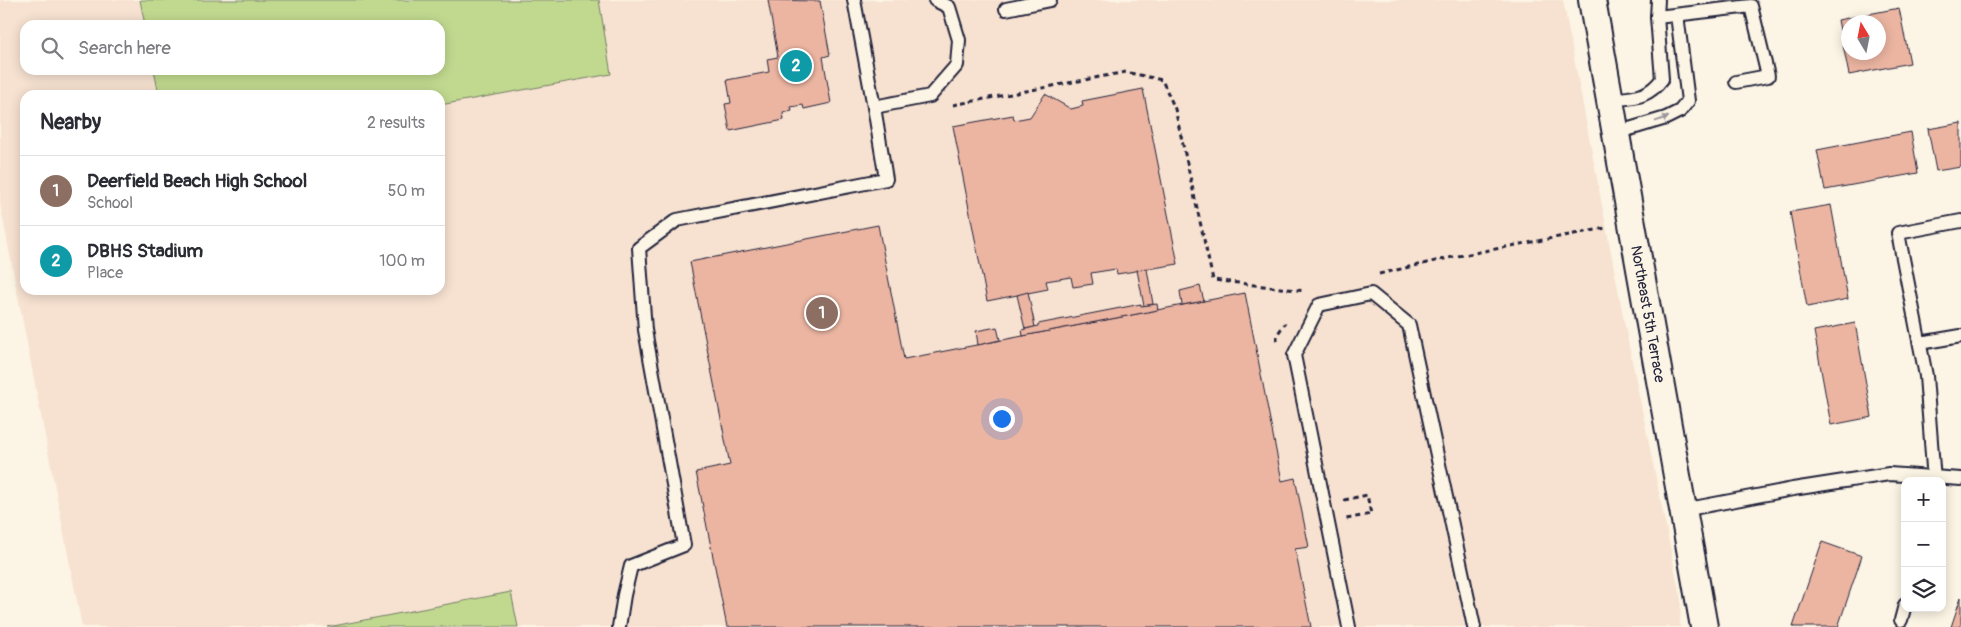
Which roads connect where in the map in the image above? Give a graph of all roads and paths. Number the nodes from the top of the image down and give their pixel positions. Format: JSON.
{"nodes":[{"id":1,"x":854,"y":0,"type":"edge"},
{"id":2,"x":935,"y":0,"type":"edge"},
{"id":3,"x":1050,"y":0,"type":"edge"},
{"id":4,"x":1592,"y":0,"type":"edge"},
{"id":5,"x":1658,"y":0,"type":"edge"},
{"id":6,"x":1006,"y":9,"type":"dead end"},
{"id":7,"x":1677,"y":15,"type":"junction"},
{"id":8,"x":1657,"y":17,"type":"junction"},
{"id":9,"x":1736,"y":82,"type":"dead end"},
{"id":10,"x":1610,"y":100,"type":"junction"},
{"id":11,"x":953,"y":105,"type":"dead end"},
{"id":12,"x":874,"y":107,"type":"junction"},
{"id":13,"x":1616,"y":133,"type":"junction"},
{"id":14,"x":1961,"y":221,"type":"edge"},
{"id":15,"x":1606,"y":228,"type":"dead end"},
{"id":16,"x":1370,"y":276,"type":"dead end"},
{"id":17,"x":1306,"y":291,"type":"dead end"},
{"id":18,"x":1961,"y":336,"type":"edge"},
{"id":19,"x":1920,"y":343,"type":"junction"},
{"id":20,"x":1917,"y":477,"type":"edge"},
{"id":21,"x":1935,"y":477,"type":"edge"},
{"id":22,"x":1946,"y":479,"type":"edge"},
{"id":23,"x":1961,"y":479,"type":"edge"},
{"id":24,"x":1683,"y":510,"type":"junction"},
{"id":25,"x":1903,"y":612,"type":"edge"},
{"id":26,"x":1901,"y":620,"type":"dead end"},
{"id":27,"x":619,"y":627,"type":"edge"},
{"id":28,"x":1349,"y":627,"type":"edge"},
{"id":29,"x":1474,"y":627,"type":"edge"},
{"id":30,"x":1704,"y":627,"type":"edge"}],
"edges":[{"from":1,"to":12,"type":"lane"},
{"from":2,"to":12,"type":"lane"},
{"from":3,"to":6,"type":"lane"},
{"from":4,"to":10,"type":"street","name":"Northeast 5th Terrace"},
{"from":5,"to":8,"type":"lane"},
{"from":7,"to":8,"type":"lane"},
{"from":7,"to":9,"type":"lane"},
{"from":13,"to":7,"type":"lane","one_way":true},
{"from":8,"to":10,"type":"lane"},
{"from":10,"to":13,"type":"street","name":"Northeast 5th Terrace"},
{"from":11,"to":17,"type":"path"},
{"from":12,"to":27,"type":"lane"},
{"from":13,"to":24,"type":"street","name":"Northeast 5th Terrace"},
{"from":14,"to":19,"type":"lane"},
{"from":15,"to":16,"type":"path"},
{"from":18,"to":19,"type":"lane"},
{"from":19,"to":21,"type":"lane"},
{"from":20,"to":24,"type":"lane"},
{"from":22,"to":23,"type":"lane"},
{"from":24,"to":30,"type":"street","name":"Northeast 5th Terrace"},
{"from":25,"to":26,"type":"lane"},
{"from":28,"to":29,"type":"lane"}]}
